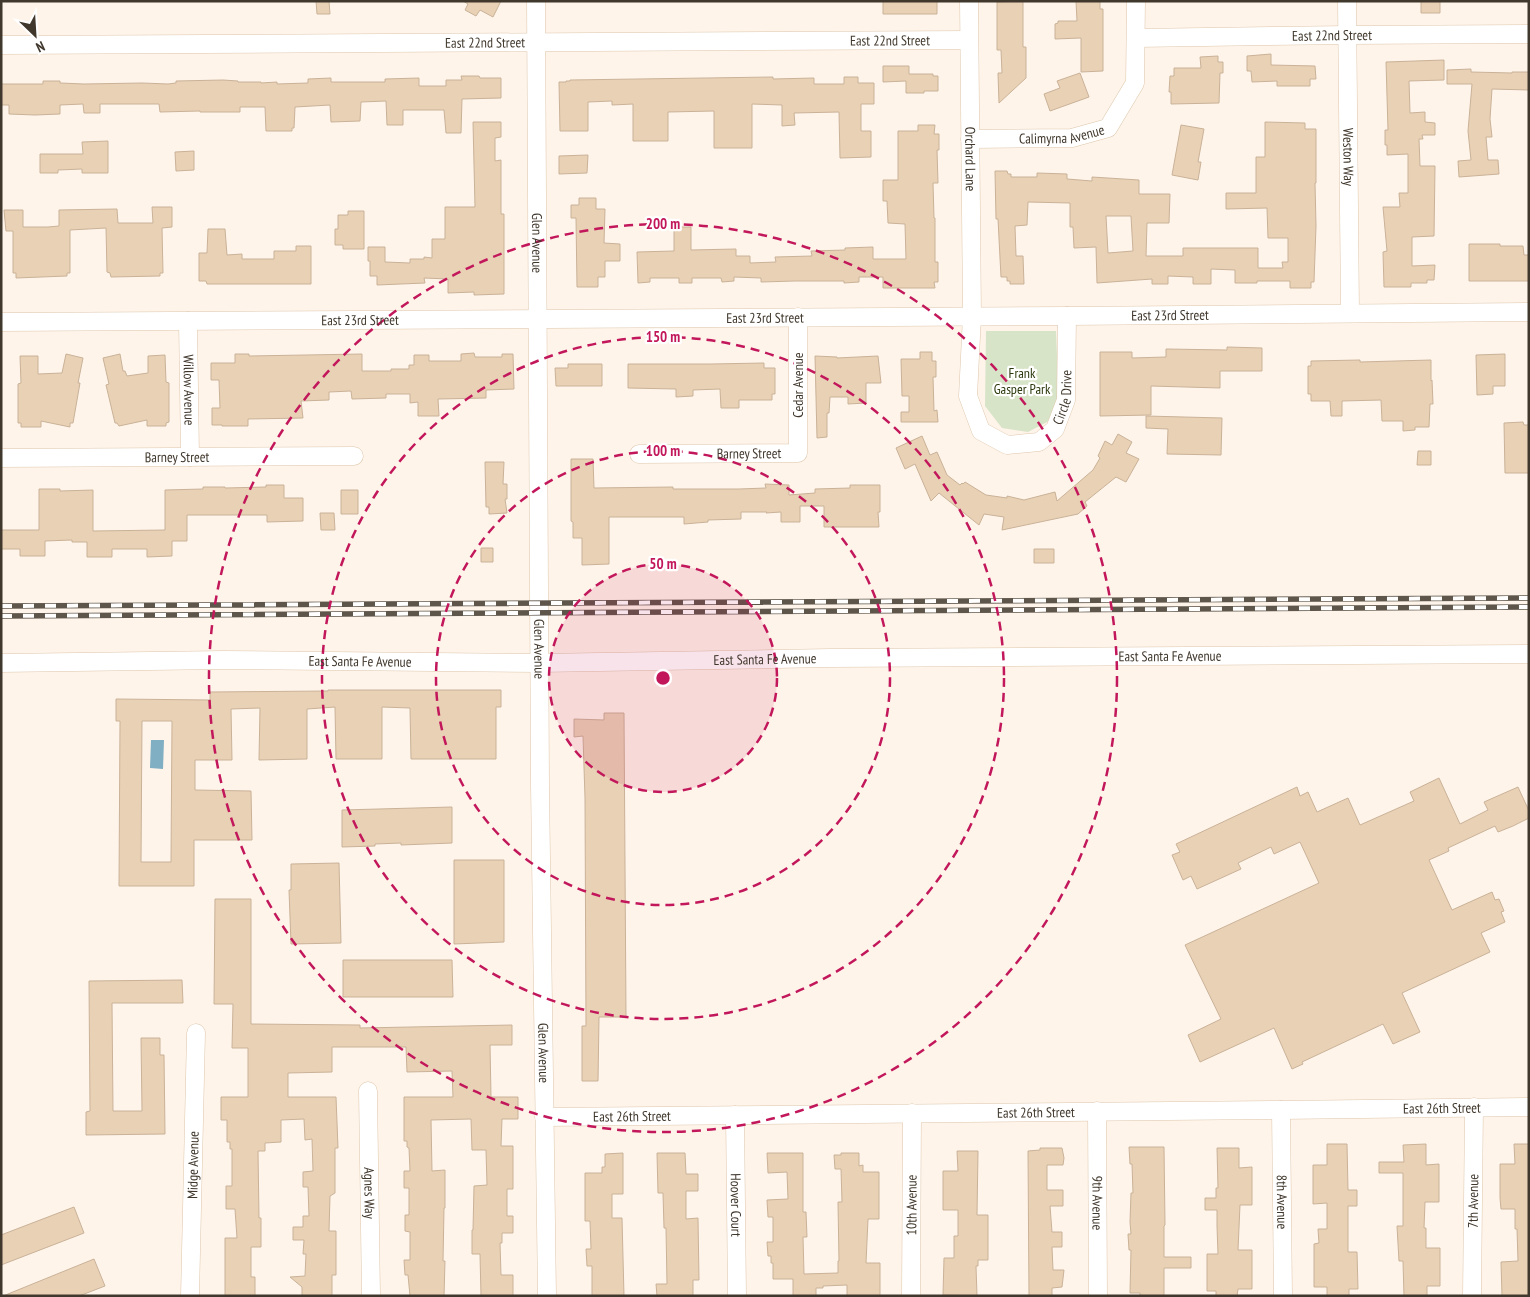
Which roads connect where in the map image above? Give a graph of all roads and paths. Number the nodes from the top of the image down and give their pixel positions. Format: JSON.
{"nodes":[{"id":1,"x":536,"y":1,"type":"edge"},
{"id":2,"x":969,"y":1,"type":"edge"},
{"id":3,"x":1136,"y":1,"type":"edge"},
{"id":4,"x":1347,"y":1,"type":"edge"},
{"id":5,"x":1529,"y":34,"type":"edge"},
{"id":6,"x":1348,"y":35,"type":"junction"},
{"id":7,"x":1136,"y":38,"type":"junction"},
{"id":8,"x":969,"y":40,"type":"junction"},
{"id":9,"x":536,"y":42,"type":"junction"},
{"id":10,"x":1,"y":45,"type":"edge"},
{"id":11,"x":970,"y":139,"type":"junction"},
{"id":12,"x":1529,"y":312,"type":"edge"},
{"id":13,"x":1350,"y":313,"type":"junction"},
{"id":14,"x":972,"y":316,"type":"junction"},
{"id":15,"x":1067,"y":316,"type":"junction"},
{"id":16,"x":798,"y":317,"type":"junction"},
{"id":17,"x":538,"y":319,"type":"junction"},
{"id":18,"x":188,"y":321,"type":"junction"},
{"id":19,"x":1,"y":322,"type":"edge"},
{"id":20,"x":798,"y":453,"type":"joint"},
{"id":21,"x":639,"y":454,"type":"dead end"},
{"id":22,"x":354,"y":456,"type":"dead end"},
{"id":23,"x":1,"y":458,"type":"edge"},
{"id":24,"x":190,"y":458,"type":"junction"},
{"id":25,"x":1529,"y":654,"type":"edge"},
{"id":26,"x":1,"y":663,"type":"edge"},
{"id":27,"x":540,"y":663,"type":"junction"},
{"id":28,"x":196,"y":1033,"type":"dead end"},
{"id":29,"x":368,"y":1091,"type":"dead end"},
{"id":30,"x":1529,"y":1106,"type":"edge"},
{"id":31,"x":1474,"y":1107,"type":"junction"},
{"id":32,"x":1281,"y":1110,"type":"junction"},
{"id":33,"x":1097,"y":1111,"type":"junction"},
{"id":34,"x":912,"y":1113,"type":"junction"},
{"id":35,"x":735,"y":1115,"type":"junction"},
{"id":36,"x":544,"y":1117,"type":"junction"},
{"id":37,"x":190,"y":1296,"type":"edge"},
{"id":38,"x":371,"y":1296,"type":"edge"},
{"id":39,"x":546,"y":1296,"type":"edge"},
{"id":40,"x":737,"y":1296,"type":"edge"},
{"id":41,"x":911,"y":1296,"type":"edge"},
{"id":42,"x":1098,"y":1296,"type":"edge"},
{"id":43,"x":1284,"y":1296,"type":"edge"},
{"id":44,"x":1472,"y":1296,"type":"edge"}],
"edges":[{"from":1,"to":9,"type":"street","name":"Glen Avenue"},
{"from":2,"to":8,"type":"street","name":"Orchard Lane"},
{"from":3,"to":7,"type":"street","name":"Calimyrna Avenue"},
{"from":4,"to":6,"type":"street","name":"Weston Way"},
{"from":5,"to":6,"type":"street","name":"East 22nd Street"},
{"from":6,"to":7,"type":"street","name":"East 22nd Street"},
{"from":6,"to":13,"type":"street","name":"Weston Way"},
{"from":7,"to":11,"type":"street","name":"Calimyrna Avenue"},
{"from":8,"to":9,"type":"street","name":"East 22nd Street"},
{"from":8,"to":11,"type":"street","name":"Orchard Lane"},
{"from":9,"to":10,"type":"street","name":"East 22nd Street"},
{"from":9,"to":17,"type":"street","name":"Glen Avenue"},
{"from":11,"to":14,"type":"street","name":"Orchard Lane"},
{"from":12,"to":13,"type":"street","name":"East 23rd Street"},
{"from":13,"to":15,"type":"street","name":"East 23rd Street"},
{"from":14,"to":15,"type":"street","name":"East 23rd Street"},
{"from":14,"to":15,"type":"street","name":"Circle Drive"},
{"from":14,"to":16,"type":"street","name":"East 23rd Street"},
{"from":16,"to":17,"type":"street","name":"East 23rd Street"},
{"from":16,"to":20,"type":"street","name":"Cedar Avenue"},
{"from":17,"to":18,"type":"street","name":"East 23rd Street"},
{"from":17,"to":27,"type":"street","name":"Glen Avenue"},
{"from":18,"to":19,"type":"street","name":"East 23rd Street"},
{"from":18,"to":24,"type":"street","name":"Willow Avenue"},
{"from":20,"to":21,"type":"street","name":"Barney Street"},
{"from":22,"to":24,"type":"street","name":"Barney Street"},
{"from":23,"to":24,"type":"street","name":"Barney Street"},
{"from":25,"to":27,"type":"street","name":"East Santa Fe Avenue"},
{"from":26,"to":27,"type":"street","name":"East Santa Fe Avenue"},
{"from":27,"to":36,"type":"street","name":"Glen Avenue"},
{"from":28,"to":37,"type":"street","name":"Midge Avenue"},
{"from":29,"to":38,"type":"street","name":"Agnes Way"},
{"from":30,"to":31,"type":"street","name":"East 26th Street"},
{"from":31,"to":32,"type":"street","name":"East 26th Street"},
{"from":31,"to":44,"type":"street","name":"7th Avenue"},
{"from":32,"to":33,"type":"street","name":"East 26th Street"},
{"from":32,"to":43,"type":"street","name":"8th Avenue"},
{"from":33,"to":34,"type":"street","name":"East 26th Street"},
{"from":33,"to":42,"type":"street","name":"9th Avenue"},
{"from":34,"to":35,"type":"street","name":"East 26th Street"},
{"from":34,"to":41,"type":"street","name":"10th Avenue"},
{"from":35,"to":36,"type":"street","name":"East 26th Street"},
{"from":35,"to":40,"type":"street","name":"Hoover Court"},
{"from":36,"to":39,"type":"street","name":"Glen Avenue"}]}
